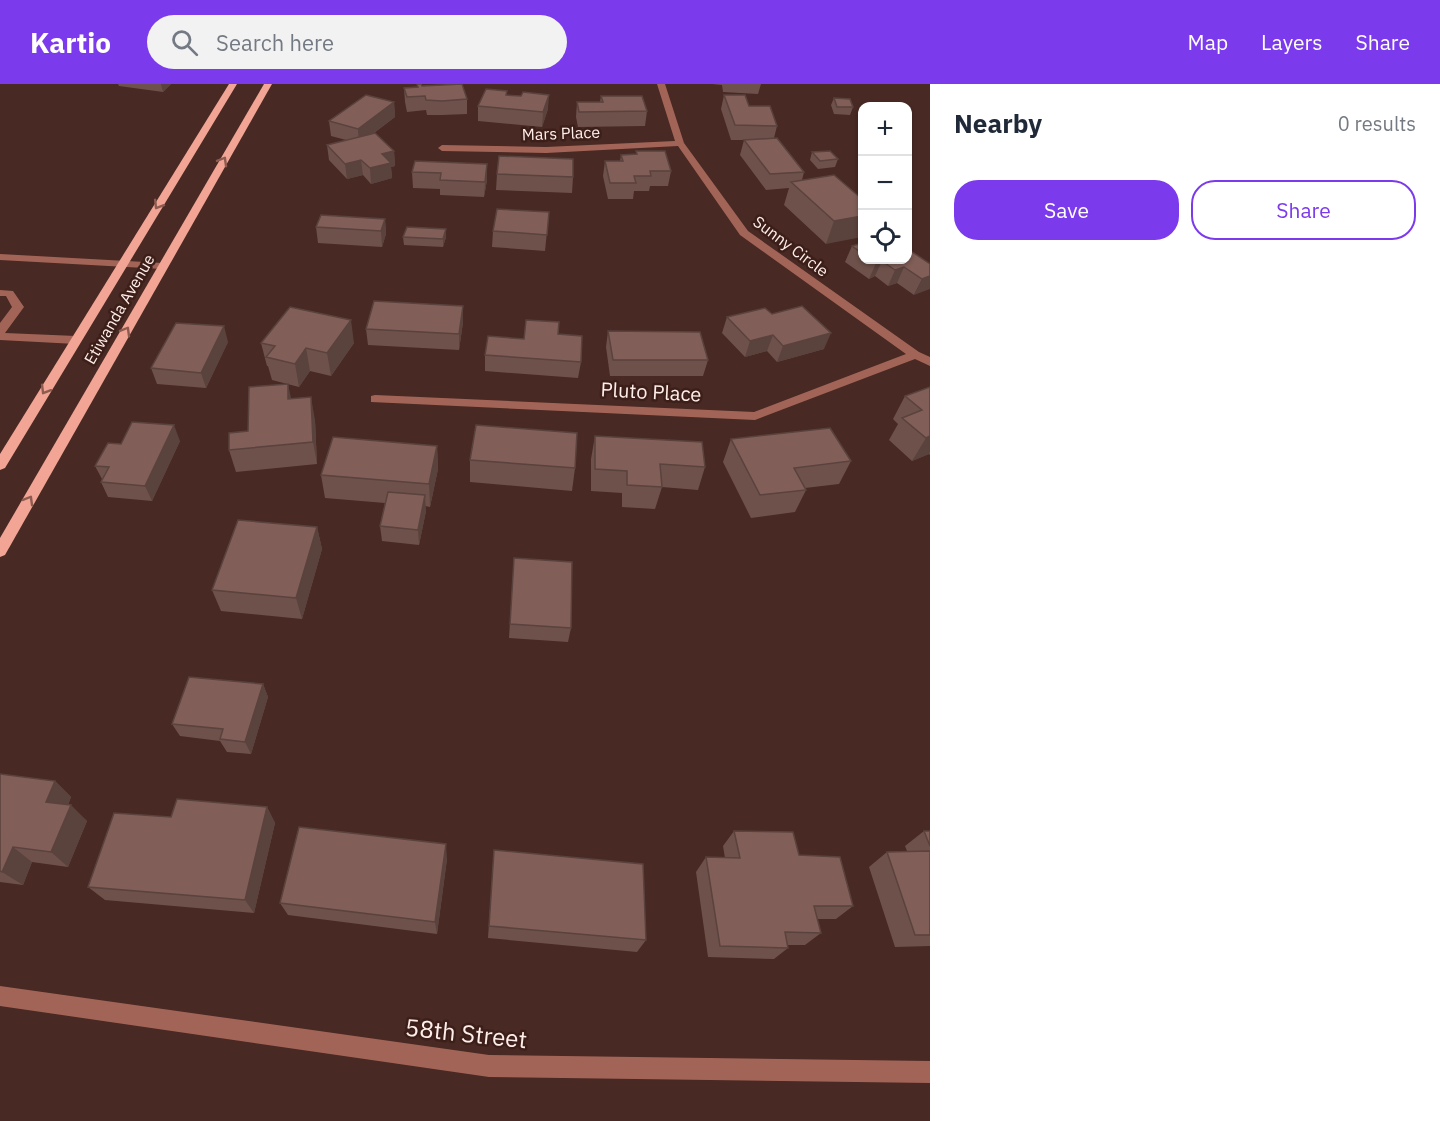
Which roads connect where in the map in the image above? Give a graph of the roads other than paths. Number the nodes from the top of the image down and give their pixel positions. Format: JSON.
{"nodes":[{"id":1,"x":232,"y":84,"type":"edge"},
{"id":2,"x":268,"y":84,"type":"edge"},
{"id":3,"x":661,"y":84,"type":"edge"},
{"id":4,"x":680,"y":143,"type":"junction"},
{"id":5,"x":442,"y":148,"type":"dead end"},
{"id":6,"x":0,"y":257,"type":"edge"},
{"id":7,"x":122,"y":264,"type":"junction"},
{"id":8,"x":163,"y":266,"type":"junction"},
{"id":9,"x":0,"y":293,"type":"edge"},
{"id":10,"x":0,"y":333,"type":"edge"},
{"id":11,"x":76,"y":340,"type":"junction"},
{"id":12,"x":915,"y":355,"type":"junction"},
{"id":13,"x":930,"y":362,"type":"edge"},
{"id":14,"x":375,"y":399,"type":"dead end"},
{"id":15,"x":0,"y":465,"type":"edge"},
{"id":16,"x":0,"y":551,"type":"edge"},
{"id":17,"x":0,"y":996,"type":"edge"},
{"id":18,"x":930,"y":1072,"type":"edge"}],
"edges":[{"from":1,"to":7,"type":"main road","name":"Etiwanda Avenue","one_way":true},
{"from":8,"to":2,"type":"main road","name":"Etiwanda Avenue","one_way":true},
{"from":3,"to":4,"type":"street","name":"Sunny Circle"},
{"from":4,"to":5,"type":"street","name":"Mars Place"},
{"from":4,"to":12,"type":"street","name":"Sunny Circle"},
{"from":6,"to":7,"type":"street"},
{"from":7,"to":8,"type":"street"},
{"from":7,"to":11,"type":"main road","name":"Etiwanda Avenue"},
{"from":16,"to":8,"type":"main road","name":"Etiwanda Avenue","one_way":true},
{"from":9,"to":10,"type":"street"},
{"from":10,"to":11,"type":"street"},
{"from":11,"to":15,"type":"main road","name":"Etiwanda Avenue","one_way":true},
{"from":12,"to":13,"type":"street","name":"Sunny Circle"},
{"from":12,"to":14,"type":"street","name":"Pluto Place"},
{"from":17,"to":18,"type":"street","name":"58th Street"}]}
